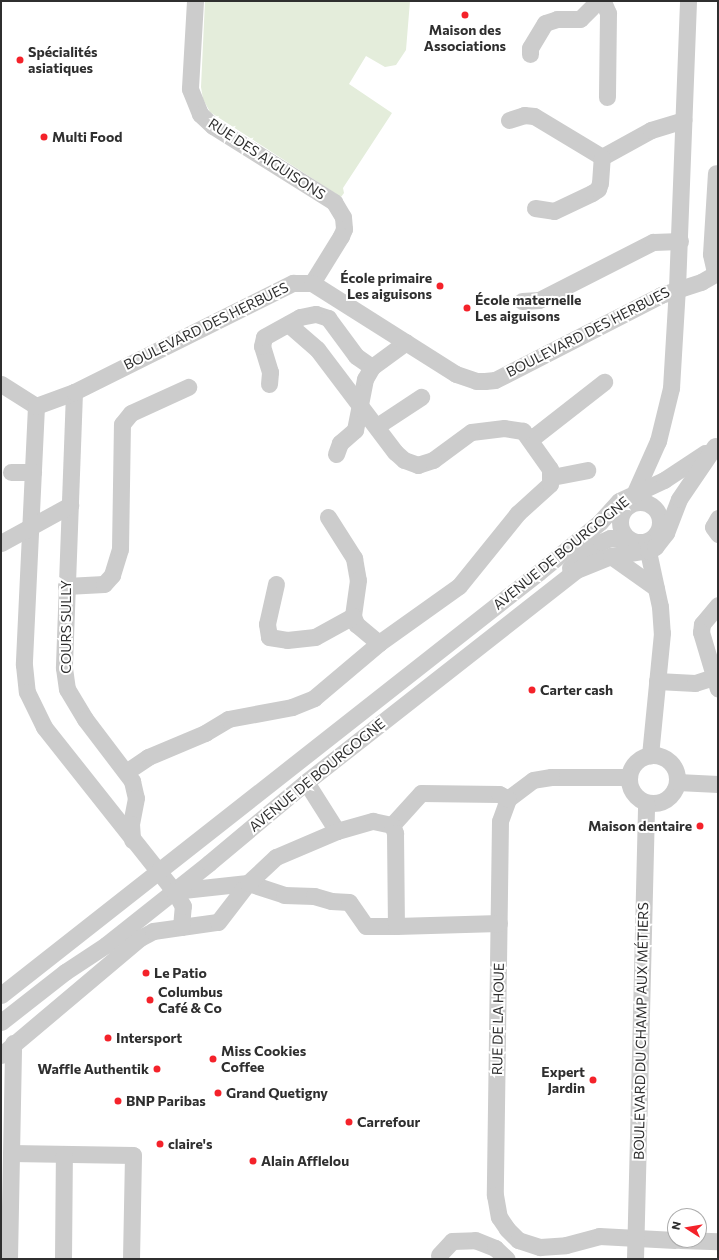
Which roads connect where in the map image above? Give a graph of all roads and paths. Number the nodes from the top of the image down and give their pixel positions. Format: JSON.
{"nodes":[{"id":1,"x":194,"y":1,"type":"edge"},
{"id":2,"x":688,"y":1,"type":"edge"},
{"id":3,"x":597,"y":4,"type":"edge"},
{"id":4,"x":530,"y":54,"type":"dead end"},
{"id":5,"x":607,"y":97,"type":"dead end"},
{"id":6,"x":509,"y":120,"type":"dead end"},
{"id":7,"x":684,"y":120,"type":"junction"},
{"id":8,"x":602,"y":157,"type":"junction"},
{"id":9,"x":716,"y":173,"type":"dead end"},
{"id":10,"x":535,"y":208,"type":"dead end"},
{"id":11,"x":680,"y":240,"type":"junction"},
{"id":12,"x":716,"y":267,"type":"edge"},
{"id":13,"x":312,"y":283,"type":"junction"},
{"id":14,"x":678,"y":288,"type":"junction"},
{"id":15,"x":522,"y":301,"type":"dead end"},
{"id":16,"x":288,"y":324,"type":"junction"},
{"id":17,"x":406,"y":342,"type":"junction"},
{"id":18,"x":372,"y":366,"type":"junction"},
{"id":19,"x":604,"y":382,"type":"dead end"},
{"id":20,"x":1,"y":384,"type":"edge"},
{"id":21,"x":269,"y":384,"type":"dead end"},
{"id":22,"x":188,"y":387,"type":"dead end"},
{"id":23,"x":74,"y":392,"type":"junction"},
{"id":24,"x":421,"y":397,"type":"dead end"},
{"id":25,"x":36,"y":406,"type":"junction"},
{"id":26,"x":359,"y":407,"type":"junction"},
{"id":27,"x":377,"y":426,"type":"junction"},
{"id":28,"x":531,"y":439,"type":"junction"},
{"id":29,"x":336,"y":454,"type":"dead end"},
{"id":30,"x":587,"y":470,"type":"dead end"},
{"id":31,"x":11,"y":472,"type":"dead end"},
{"id":32,"x":33,"y":472,"type":"junction"},
{"id":33,"x":552,"y":477,"type":"junction"},
{"id":34,"x":637,"y":498,"type":"junction"},
{"id":35,"x":70,"y":505,"type":"junction"},
{"id":36,"x":328,"y":517,"type":"dead end"},
{"id":37,"x":718,"y":518,"type":"edge"},
{"id":38,"x":30,"y":528,"type":"junction"},
{"id":39,"x":718,"y":534,"type":"edge"},
{"id":40,"x":629,"y":539,"type":"junction"},
{"id":41,"x":1,"y":543,"type":"edge"},
{"id":42,"x":647,"y":546,"type":"junction"},
{"id":43,"x":611,"y":556,"type":"junction"},
{"id":44,"x":276,"y":584,"type":"dead end"},
{"id":45,"x":66,"y":586,"type":"junction"},
{"id":46,"x":656,"y":588,"type":"junction"},
{"id":47,"x":718,"y":605,"type":"edge"},
{"id":48,"x":353,"y":616,"type":"junction"},
{"id":49,"x":379,"y":642,"type":"junction"},
{"id":50,"x":658,"y":681,"type":"junction"},
{"id":51,"x":716,"y":683,"type":"edge"},
{"id":52,"x":650,"y":755,"type":"junction"},
{"id":53,"x":126,"y":772,"type":"junction"},
{"id":54,"x":629,"y":777,"type":"junction"},
{"id":55,"x":306,"y":782,"type":"junction"},
{"id":56,"x":677,"y":782,"type":"junction"},
{"id":57,"x":718,"y":784,"type":"edge"},
{"id":58,"x":508,"y":799,"type":"junction"},
{"id":59,"x":646,"y":803,"type":"junction"},
{"id":60,"x":392,"y":825,"type":"junction"},
{"id":61,"x":337,"y":831,"type":"junction"},
{"id":62,"x":132,"y":840,"type":"junction"},
{"id":63,"x":166,"y":881,"type":"junction"},
{"id":64,"x":248,"y":883,"type":"junction"},
{"id":65,"x":499,"y":923,"type":"junction"},
{"id":66,"x":396,"y":926,"type":"junction"},
{"id":67,"x":181,"y":927,"type":"junction"},
{"id":68,"x":1,"y":995,"type":"edge"},
{"id":69,"x":1,"y":1002,"type":"edge"},
{"id":70,"x":1,"y":1013,"type":"edge"},
{"id":71,"x":1,"y":1022,"type":"edge"},
{"id":72,"x":13,"y":1043,"type":"junction"},
{"id":73,"x":1,"y":1055,"type":"edge"},
{"id":74,"x":6,"y":1113,"type":"edge"},
{"id":75,"x":11,"y":1152,"type":"junction"},
{"id":76,"x":64,"y":1154,"type":"junction"},
{"id":77,"x":3,"y":1212,"type":"edge"},
{"id":78,"x":636,"y":1239,"type":"junction"},
{"id":79,"x":667,"y":1240,"type":"edge"},
{"id":80,"x":707,"y":1241,"type":"edge"},
{"id":81,"x":718,"y":1241,"type":"edge"},
{"id":82,"x":439,"y":1254,"type":"dead end"},
{"id":83,"x":4,"y":1259,"type":"edge"},
{"id":84,"x":9,"y":1259,"type":"edge"},
{"id":85,"x":63,"y":1259,"type":"edge"},
{"id":86,"x":131,"y":1259,"type":"edge"},
{"id":87,"x":507,"y":1259,"type":"edge"},
{"id":88,"x":635,"y":1259,"type":"edge"}],
"edges":[{"from":1,"to":13,"type":"street","name":"RUE DES AIGUISONS"},
{"from":2,"to":7,"type":"street"},
{"from":3,"to":4,"type":"street"},
{"from":3,"to":5,"type":"street"},
{"from":6,"to":8,"type":"street"},
{"from":7,"to":8,"type":"street"},
{"from":7,"to":11,"type":"street"},
{"from":8,"to":10,"type":"street"},
{"from":9,"to":12,"type":"street"},
{"from":11,"to":14,"type":"street"},
{"from":11,"to":15,"type":"street"},
{"from":12,"to":14,"type":"street","name":"BOULEVARD DES HERBUES"},
{"from":13,"to":17,"type":"street","name":"BOULEVARD DES HERBUES"},
{"from":13,"to":23,"type":"street","name":"BOULEVARD DES HERBUES"},
{"from":14,"to":17,"type":"street","name":"BOULEVARD DES HERBUES"},
{"from":14,"to":34,"type":"street"},
{"from":16,"to":18,"type":"street"},
{"from":16,"to":21,"type":"street"},
{"from":16,"to":26,"type":"street"},
{"from":17,"to":18,"type":"street"},
{"from":18,"to":26,"type":"street"},
{"from":19,"to":28,"type":"street"},
{"from":20,"to":25,"type":"street"},
{"from":22,"to":45,"type":"street"},
{"from":23,"to":25,"type":"street","name":"BOULEVARD DES HERBUES"},
{"from":23,"to":35,"type":"street","name":"COURS SULLY"},
{"from":24,"to":27,"type":"street"},
{"from":25,"to":32,"type":"street"},
{"from":26,"to":27,"type":"street"},
{"from":26,"to":29,"type":"street"},
{"from":27,"to":28,"type":"street"},
{"from":28,"to":33,"type":"street"},
{"from":30,"to":33,"type":"street"},
{"from":31,"to":32,"type":"street"},
{"from":32,"to":38,"type":"street"},
{"from":33,"to":49,"type":"street"},
{"from":34,"to":40,"type":"street"},
{"from":34,"to":42,"type":"street"},
{"from":34,"to":42,"type":"street","name":"AVENUE DE BOURGOGNE"},
{"from":34,"to":63,"type":"street","name":"AVENUE DE BOURGOGNE"},
{"from":35,"to":38,"type":"street"},
{"from":35,"to":45,"type":"street","name":"COURS SULLY"},
{"from":36,"to":48,"type":"street"},
{"from":37,"to":39,"type":"street"},
{"from":38,"to":41,"type":"street"},
{"from":38,"to":62,"type":"street"},
{"from":40,"to":42,"type":"street","name":"AVENUE DE BOURGOGNE"},
{"from":40,"to":63,"type":"street","name":"AVENUE DE BOURGOGNE"},
{"from":42,"to":43,"type":"street","name":"AVENUE DE BOURGOGNE"},
{"from":42,"to":46,"type":"street"},
{"from":43,"to":46,"type":"street"},
{"from":43,"to":55,"type":"street","name":"AVENUE DE BOURGOGNE"},
{"from":44,"to":48,"type":"street"},
{"from":45,"to":53,"type":"street","name":"COURS SULLY"},
{"from":46,"to":50,"type":"street"},
{"from":47,"to":51,"type":"street"},
{"from":48,"to":49,"type":"street"},
{"from":49,"to":53,"type":"street"},
{"from":50,"to":51,"type":"street"},
{"from":50,"to":52,"type":"street"},
{"from":52,"to":54,"type":"street"},
{"from":52,"to":56,"type":"street"},
{"from":53,"to":62,"type":"street","name":"COURS SULLY"},
{"from":54,"to":58,"type":"street"},
{"from":54,"to":59,"type":"street"},
{"from":55,"to":61,"type":"street"},
{"from":55,"to":63,"type":"street","name":"AVENUE DE BOURGOGNE"},
{"from":56,"to":57,"type":"street"},
{"from":56,"to":59,"type":"street"},
{"from":58,"to":60,"type":"street"},
{"from":58,"to":65,"type":"street","name":"RUE DE LA HOUE"},
{"from":59,"to":78,"type":"street","name":"BOULEVARD DU CHAMP AUX MÉTIERS"},
{"from":60,"to":61,"type":"street"},
{"from":60,"to":66,"type":"street"},
{"from":61,"to":64,"type":"street"},
{"from":62,"to":63,"type":"street"},
{"from":63,"to":64,"type":"street"},
{"from":63,"to":67,"type":"street"},
{"from":63,"to":68,"type":"street","name":"AVENUE DE BOURGOGNE"},
{"from":63,"to":69,"type":"street","name":"AVENUE DE BOURGOGNE"},
{"from":63,"to":70,"type":"street","name":"AVENUE DE BOURGOGNE"},
{"from":63,"to":71,"type":"street","name":"AVENUE DE BOURGOGNE"},
{"from":64,"to":66,"type":"street"},
{"from":64,"to":67,"type":"street"},
{"from":65,"to":66,"type":"street"},
{"from":65,"to":78,"type":"street","name":"RUE DE LA HOUE"},
{"from":67,"to":72,"type":"street"},
{"from":72,"to":73,"type":"street"},
{"from":72,"to":74,"type":"street"},
{"from":74,"to":75,"type":"street"},
{"from":75,"to":76,"type":"street"},
{"from":75,"to":77,"type":"street"},
{"from":76,"to":85,"type":"street"},
{"from":76,"to":86,"type":"street"},
{"from":77,"to":83,"type":"street"},
{"from":77,"to":84,"type":"street"},
{"from":78,"to":79,"type":"street","name":"RUE DE LA HOUE"},
{"from":78,"to":88,"type":"street","name":"BOULEVARD DU CHAMP AUX MÉTIERS"},
{"from":80,"to":81,"type":"street"},
{"from":82,"to":87,"type":"street"}]}
